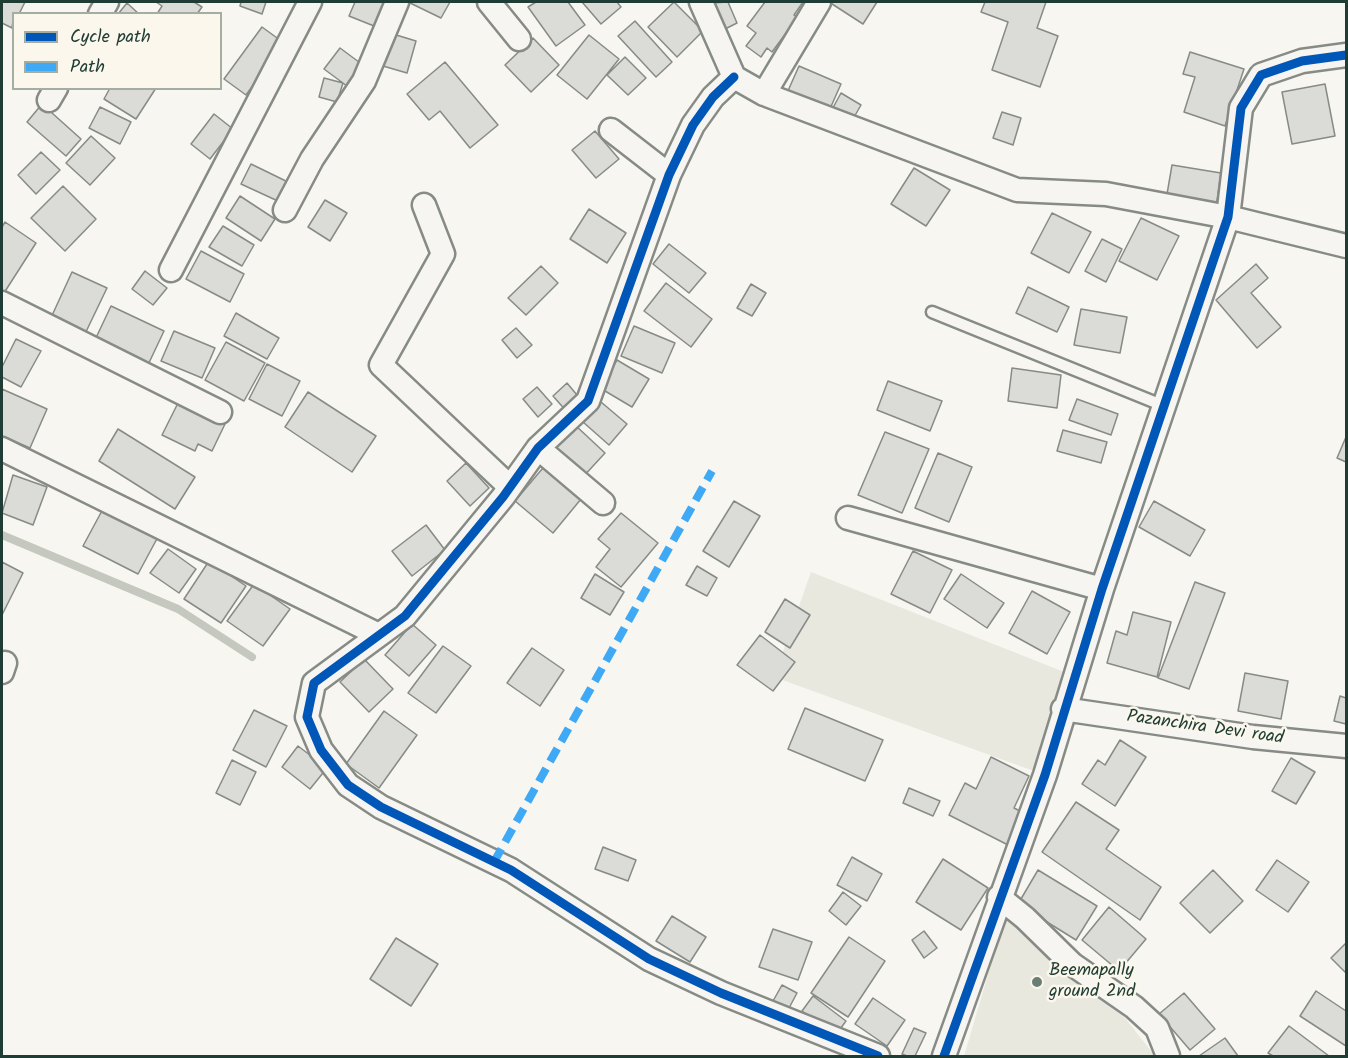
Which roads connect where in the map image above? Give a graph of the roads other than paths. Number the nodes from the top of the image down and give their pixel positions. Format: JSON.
{"nodes":[{"id":1,"x":310,"y":2,"type":"edge"},
{"id":2,"x":397,"y":2,"type":"edge"},
{"id":3,"x":489,"y":2,"type":"edge"},
{"id":4,"x":701,"y":2,"type":"edge"},
{"id":5,"x":819,"y":2,"type":"edge"},
{"id":6,"x":519,"y":39,"type":"dead end"},
{"id":7,"x":1347,"y":55,"type":"edge"},
{"id":8,"x":734,"y":77,"type":"junction"},
{"id":9,"x":764,"y":94,"type":"junction"},
{"id":10,"x":611,"y":130,"type":"dead end"},
{"id":11,"x":669,"y":175,"type":"junction"},
{"id":12,"x":424,"y":204,"type":"dead end"},
{"id":13,"x":285,"y":210,"type":"dead end"},
{"id":14,"x":1228,"y":217,"type":"junction"},
{"id":15,"x":1347,"y":246,"type":"edge"},
{"id":16,"x":171,"y":270,"type":"dead end"},
{"id":17,"x":2,"y":303,"type":"edge"},
{"id":18,"x":932,"y":312,"type":"dead end"},
{"id":19,"x":1164,"y":406,"type":"junction"},
{"id":20,"x":220,"y":412,"type":"dead end"},
{"id":21,"x":2,"y":448,"type":"edge"},
{"id":22,"x":538,"y":448,"type":"junction"},
{"id":23,"x":510,"y":486,"type":"junction"},
{"id":24,"x":603,"y":503,"type":"dead end"},
{"id":25,"x":848,"y":518,"type":"dead end"},
{"id":26,"x":1102,"y":589,"type":"junction"},
{"id":27,"x":379,"y":634,"type":"junction"},
{"id":28,"x":1063,"y":709,"type":"junction"},
{"id":29,"x":1347,"y":746,"type":"edge"},
{"id":30,"x":999,"y":897,"type":"junction"},
{"id":31,"x":878,"y":1056,"type":"edge"},
{"id":32,"x":944,"y":1056,"type":"edge"},
{"id":33,"x":1168,"y":1056,"type":"edge"}],
"edges":[{"from":1,"to":16,"type":"street"},
{"from":2,"to":13,"type":"street"},
{"from":3,"to":6,"type":"street"},
{"from":4,"to":8,"type":"street"},
{"from":5,"to":9,"type":"street"},
{"from":7,"to":14,"type":"street"},
{"from":8,"to":9,"type":"street"},
{"from":8,"to":11,"type":"street"},
{"from":9,"to":14,"type":"street"},
{"from":10,"to":11,"type":"street"},
{"from":11,"to":22,"type":"street"},
{"from":12,"to":23,"type":"street"},
{"from":14,"to":15,"type":"street"},
{"from":14,"to":19,"type":"street"},
{"from":17,"to":20,"type":"street"},
{"from":18,"to":19,"type":"lane"},
{"from":19,"to":26,"type":"street"},
{"from":21,"to":27,"type":"street"},
{"from":22,"to":23,"type":"street"},
{"from":22,"to":24,"type":"street"},
{"from":23,"to":27,"type":"street"},
{"from":25,"to":26,"type":"street"},
{"from":26,"to":28,"type":"street"},
{"from":27,"to":31,"type":"street"},
{"from":28,"to":29,"type":"street","name":"Pazanchira Devi road"},
{"from":28,"to":30,"type":"street"},
{"from":30,"to":32,"type":"street"},
{"from":30,"to":33,"type":"street"}]}
